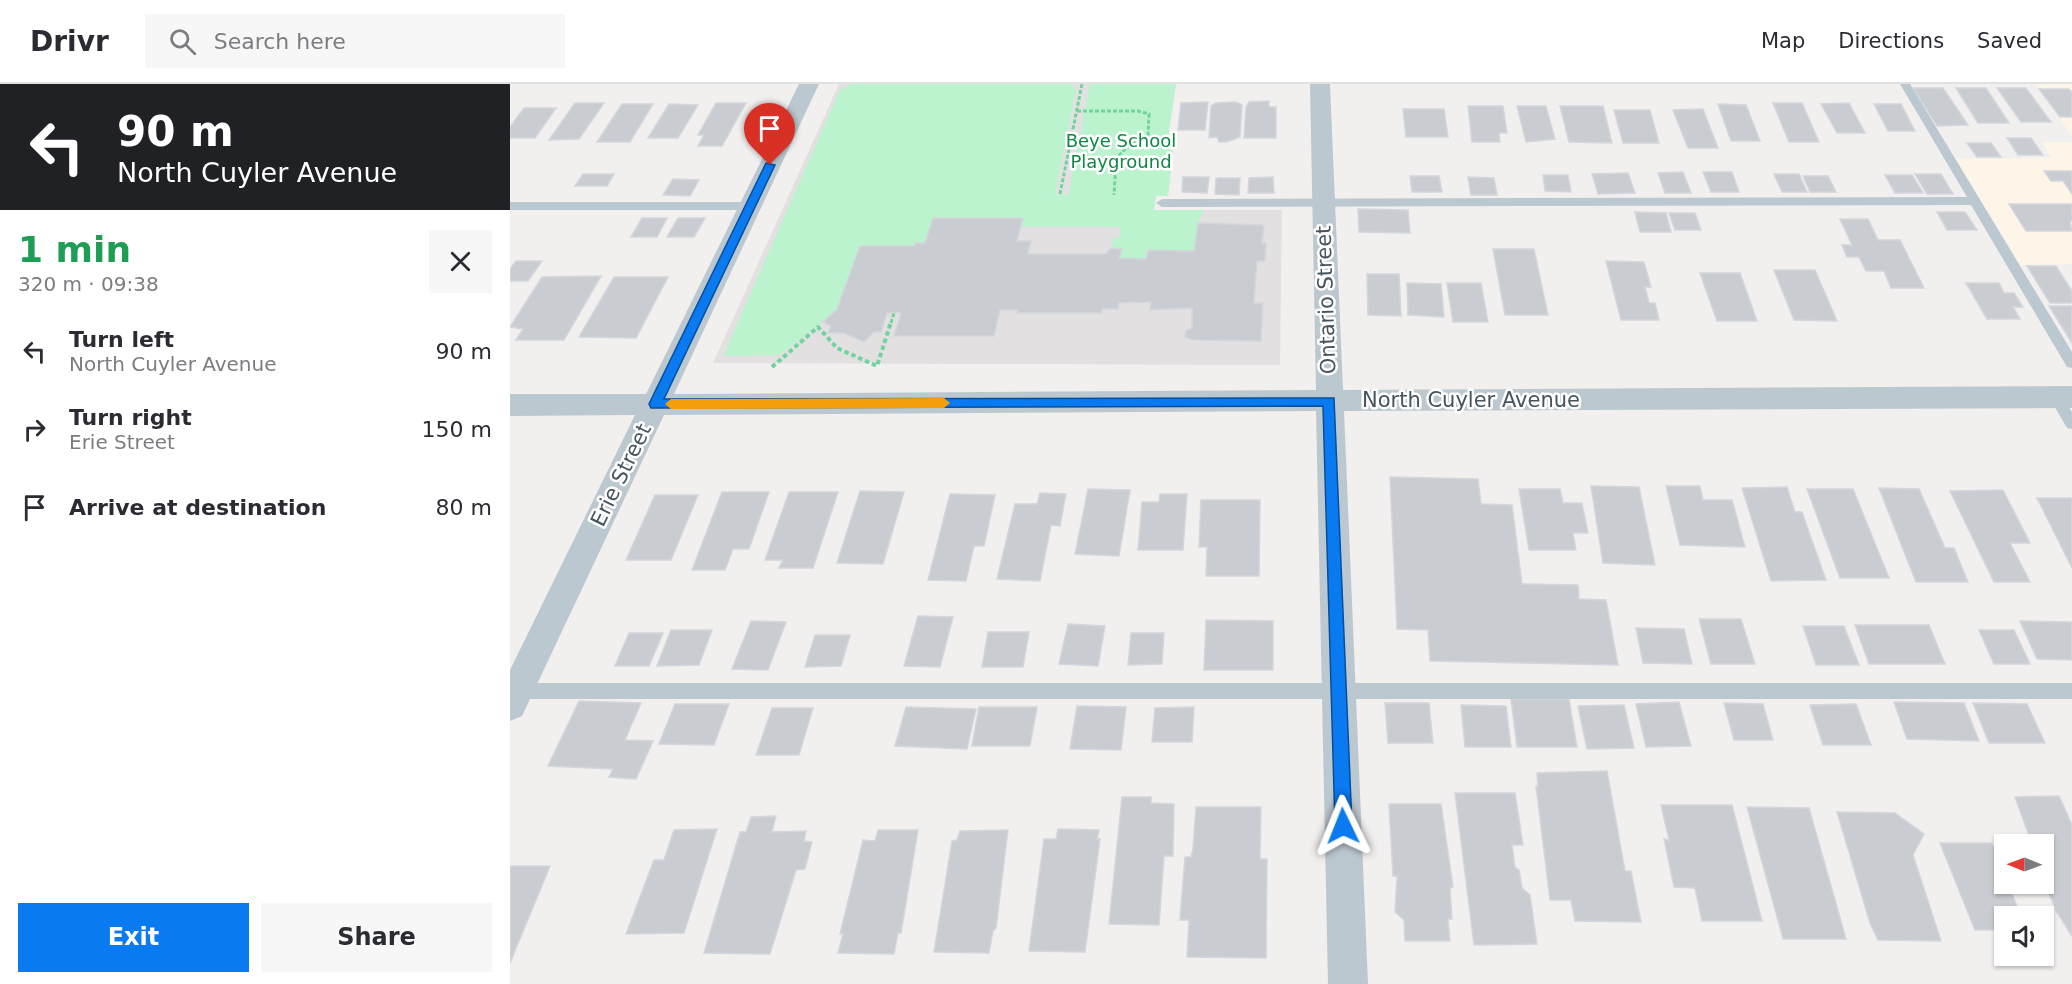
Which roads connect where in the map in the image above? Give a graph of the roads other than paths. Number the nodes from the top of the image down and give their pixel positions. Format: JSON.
{"nodes":[{"id":1,"x":809,"y":84,"type":"edge"},
{"id":2,"x":1320,"y":84,"type":"edge"},
{"id":3,"x":1905,"y":84,"type":"edge"},
{"id":4,"x":1976,"y":201,"type":"junction"},
{"id":5,"x":1162,"y":203,"type":"dead end"},
{"id":6,"x":1323,"y":204,"type":"junction"},
{"id":7,"x":510,"y":206,"type":"edge"},
{"id":8,"x":750,"y":206,"type":"junction"},
{"id":9,"x":2072,"y":363,"type":"edge"},
{"id":10,"x":2064,"y":397,"type":"edge"},
{"id":11,"x":1329,"y":401,"type":"junction"},
{"id":12,"x":655,"y":404,"type":"junction"},
{"id":13,"x":510,"y":405,"type":"edge"},
{"id":14,"x":2072,"y":424,"type":"edge"},
{"id":15,"x":1339,"y":691,"type":"junction"},
{"id":16,"x":2072,"y":691,"type":"edge"},
{"id":17,"x":512,"y":695,"type":"edge"},
{"id":18,"x":1348,"y":984,"type":"edge"}],
"edges":[{"from":1,"to":8,"type":"street","name":"Erie Street"},
{"from":2,"to":6,"type":"street","name":"Ontario Street"},
{"from":3,"to":4,"type":"lane"},
{"from":4,"to":6,"type":"lane"},
{"from":4,"to":9,"type":"lane"},
{"from":5,"to":6,"type":"lane"},
{"from":6,"to":11,"type":"street","name":"Ontario Street"},
{"from":7,"to":8,"type":"lane"},
{"from":8,"to":12,"type":"street","name":"Erie Street"},
{"from":10,"to":11,"type":"street","name":"North Cuyler Avenue"},
{"from":10,"to":14,"type":"lane"},
{"from":11,"to":12,"type":"street","name":"North Cuyler Avenue"},
{"from":11,"to":15,"type":"street","name":"Ontario Street"},
{"from":12,"to":13,"type":"street","name":"North Cuyler Avenue"},
{"from":12,"to":17,"type":"street","name":"Erie Street"},
{"from":15,"to":16,"type":"lane"},
{"from":15,"to":17,"type":"lane"},
{"from":15,"to":18,"type":"street","name":"Ontario Street"}]}
